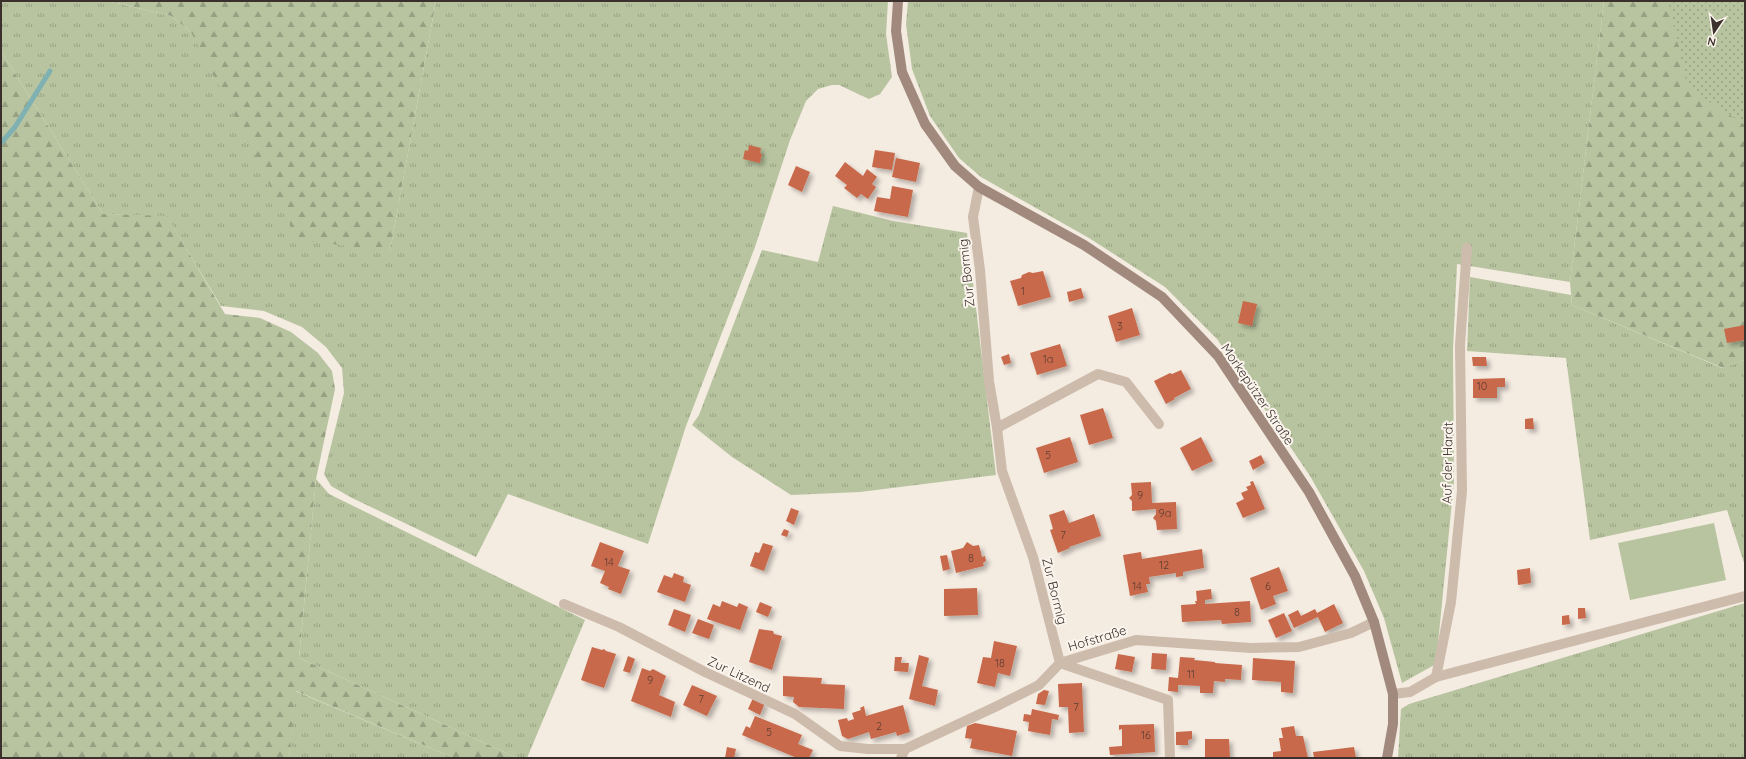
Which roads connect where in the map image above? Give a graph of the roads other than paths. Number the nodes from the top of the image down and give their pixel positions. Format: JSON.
{"nodes":[{"id":1,"x":898,"y":1,"type":"edge"},
{"id":2,"x":979,"y":187,"type":"junction"},
{"id":3,"x":1467,"y":248,"type":"dead end"},
{"id":4,"x":1159,"y":424,"type":"dead end"},
{"id":5,"x":997,"y":428,"type":"junction"},
{"id":6,"x":1745,"y":596,"type":"edge"},
{"id":7,"x":564,"y":604,"type":"dead end"},
{"id":8,"x":1374,"y":622,"type":"junction"},
{"id":9,"x":1060,"y":663,"type":"junction"},
{"id":10,"x":1436,"y":677,"type":"junction"},
{"id":11,"x":1393,"y":694,"type":"junction"},
{"id":12,"x":903,"y":753,"type":"edge"},
{"id":13,"x":1170,"y":758,"type":"edge"},
{"id":14,"x":1387,"y":758,"type":"edge"}],
"edges":[{"from":1,"to":2,"type":"street","name":"Morkepützer Straße"},
{"from":2,"to":5,"type":"street","name":"Zur Bormig"},
{"from":2,"to":8,"type":"street","name":"Morkepützer Straße"},
{"from":3,"to":10,"type":"street","name":"Auf der Hardt"},
{"from":4,"to":5,"type":"street"},
{"from":5,"to":9,"type":"street","name":"Zur Bormig"},
{"from":6,"to":10,"type":"street"},
{"from":7,"to":12,"type":"street","name":"Zur Litzend"},
{"from":8,"to":9,"type":"street","name":"Hofstraße"},
{"from":8,"to":11,"type":"street","name":"Morkepützer Straße"},
{"from":9,"to":12,"type":"street","name":"Hofstraße"},
{"from":9,"to":13,"type":"street"},
{"from":10,"to":11,"type":"street"},
{"from":11,"to":14,"type":"street","name":"Morkepützer Straße"}]}
